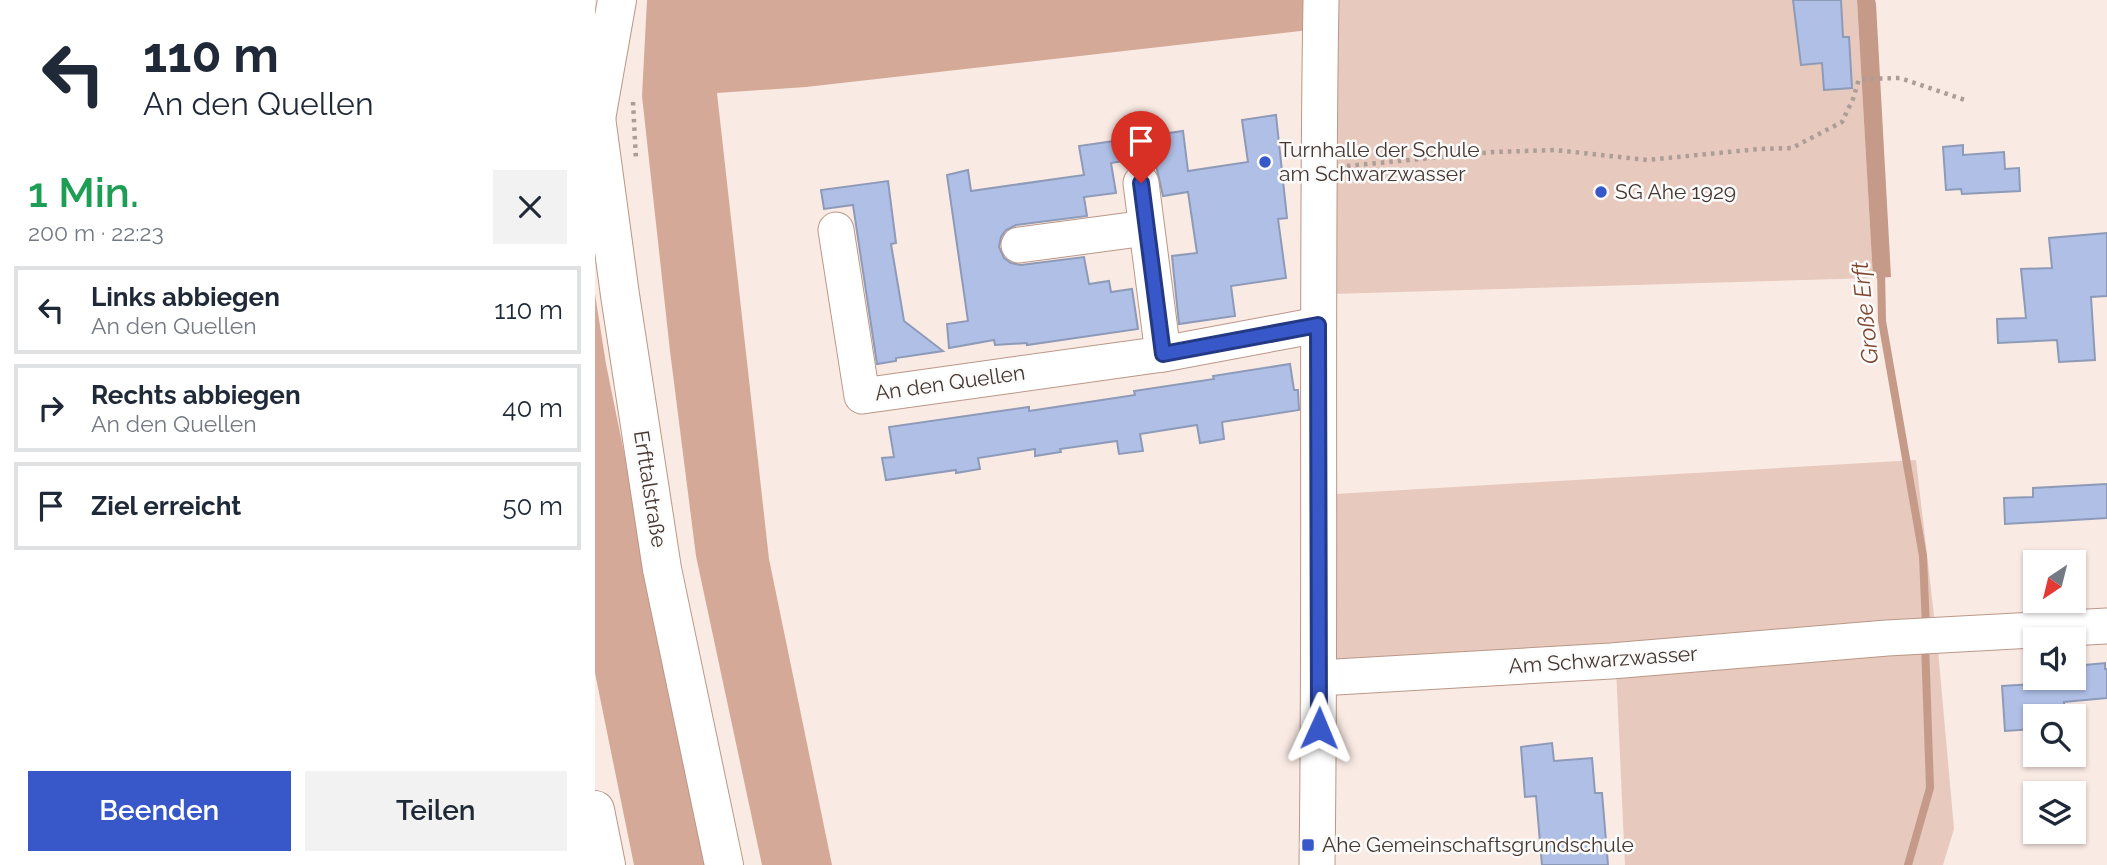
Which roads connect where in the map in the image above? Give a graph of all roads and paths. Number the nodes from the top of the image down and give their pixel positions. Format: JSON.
{"nodes":[{"id":1,"x":617,"y":0,"type":"edge"},
{"id":2,"x":1321,"y":0,"type":"edge"},
{"id":3,"x":632,"y":98,"type":"dead end"},
{"id":4,"x":1965,"y":100,"type":"dead end"},
{"id":5,"x":596,"y":115,"type":"edge"},
{"id":6,"x":636,"y":165,"type":"dead end"},
{"id":7,"x":1318,"y":168,"type":"junction"},
{"id":8,"x":1141,"y":183,"type":"dead end"},
{"id":9,"x":1146,"y":228,"type":"junction"},
{"id":10,"x":836,"y":230,"type":"dead end"},
{"id":11,"x":1019,"y":245,"type":"dead end"},
{"id":12,"x":1318,"y":325,"type":"junction"},
{"id":13,"x":1163,"y":354,"type":"junction"},
{"id":14,"x":2107,"y":626,"type":"edge"},
{"id":15,"x":1319,"y":678,"type":"junction"},
{"id":16,"x":595,"y":810,"type":"edge"},
{"id":17,"x":606,"y":865,"type":"edge"},
{"id":18,"x":724,"y":865,"type":"edge"},
{"id":19,"x":1317,"y":865,"type":"edge"}],
"edges":[{"from":1,"to":5,"type":"main road","name":"Erfttalstraße"},
{"from":2,"to":7,"type":"street"},
{"from":3,"to":6,"type":"path"},
{"from":4,"to":7,"type":"path"},
{"from":5,"to":18,"type":"main road","name":"Erfttalstraße"},
{"from":7,"to":12,"type":"street"},
{"from":8,"to":9,"type":"street"},
{"from":9,"to":11,"type":"street"},
{"from":9,"to":13,"type":"street"},
{"from":10,"to":13,"type":"street","name":"An den Quellen"},
{"from":12,"to":13,"type":"street","name":"An den Quellen"},
{"from":12,"to":15,"type":"street"},
{"from":14,"to":15,"type":"street","name":"Am Schwarzwasser"},
{"from":15,"to":19,"type":"street"},
{"from":16,"to":17,"type":"main road"}]}
